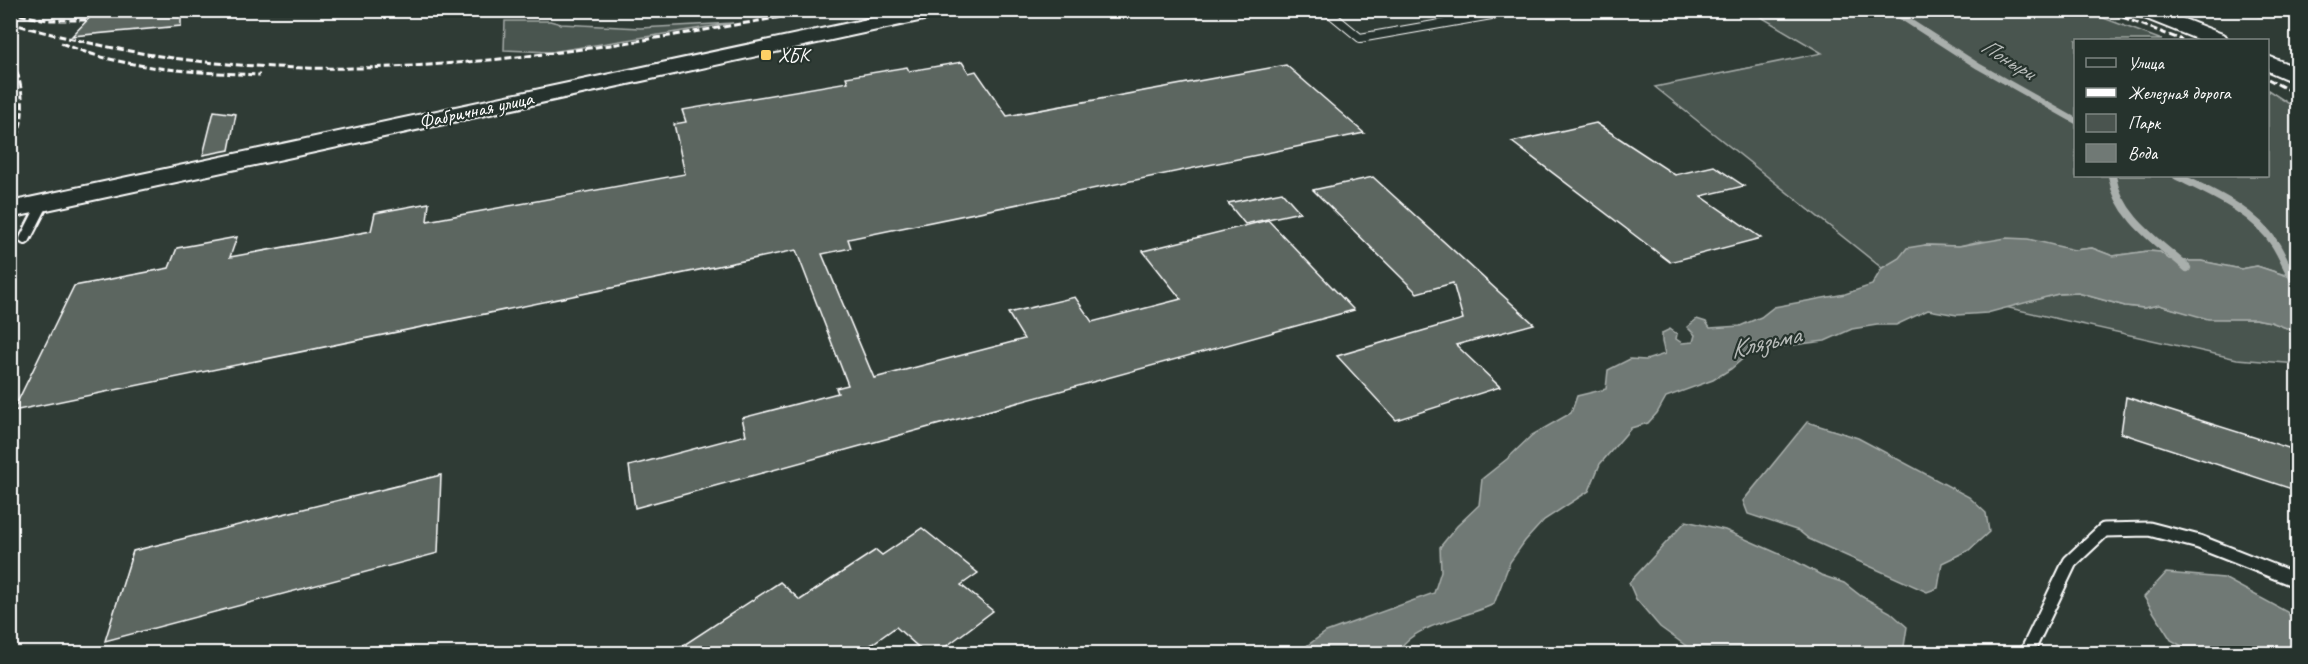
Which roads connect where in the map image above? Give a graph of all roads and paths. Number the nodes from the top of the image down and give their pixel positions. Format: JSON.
{"nodes":[{"id":1,"x":942,"y":10,"type":"edge"},
{"id":2,"x":1326,"y":10,"type":"edge"},
{"id":3,"x":1520,"y":10,"type":"edge"},
{"id":4,"x":2141,"y":10,"type":"edge"},
{"id":5,"x":2214,"y":39,"type":"edge"},
{"id":6,"x":2269,"y":63,"type":"edge"},
{"id":7,"x":2298,"y":77,"type":"edge"},
{"id":8,"x":43,"y":204,"type":"junction"},
{"id":9,"x":10,"y":210,"type":"edge"},
{"id":10,"x":25,"y":239,"type":"dead end"},
{"id":11,"x":2298,"y":581,"type":"edge"},
{"id":12,"x":2026,"y":654,"type":"edge"}],
"edges":[{"from":1,"to":8,"type":"street","name":"Фабричная улица"},
{"from":2,"to":3,"type":"lane"},
{"from":4,"to":5,"type":"street"},
{"from":6,"to":7,"type":"street"},
{"from":8,"to":9,"type":"street","name":"Фабричная улица"},
{"from":8,"to":10,"type":"lane"},
{"from":11,"to":12,"type":"lane"}]}
